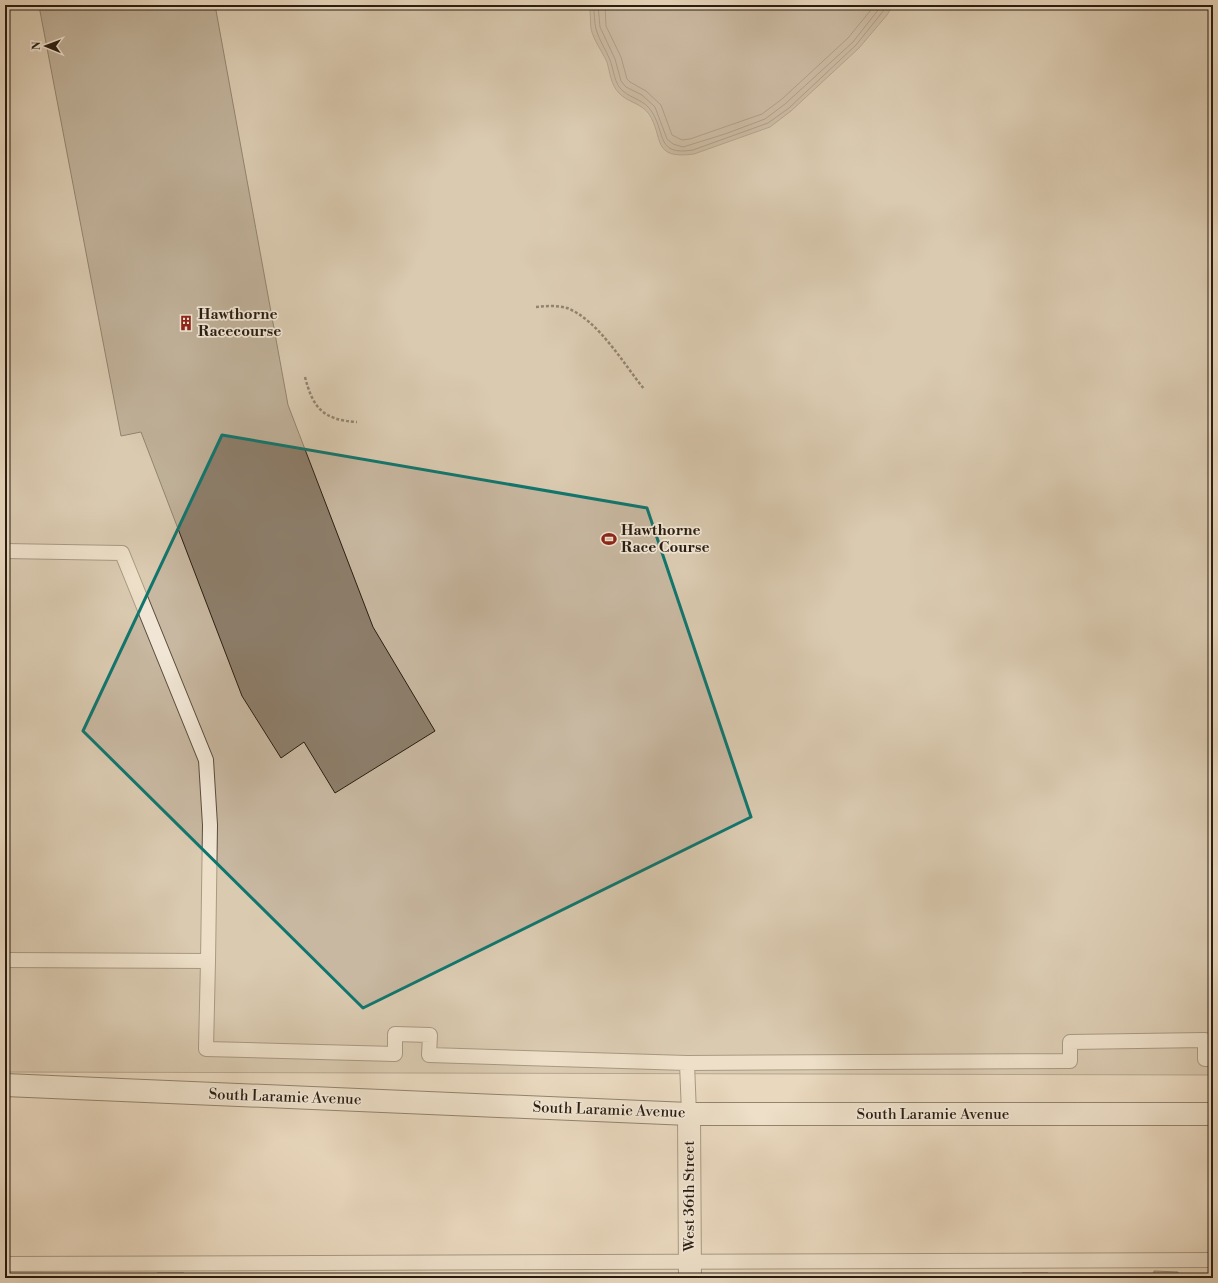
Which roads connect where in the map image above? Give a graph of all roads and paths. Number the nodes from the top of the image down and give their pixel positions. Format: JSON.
{"nodes":[{"id":1,"x":536,"y":307,"type":"dead end"},
{"id":2,"x":305,"y":377,"type":"dead end"},
{"id":3,"x":644,"y":389,"type":"dead end"},
{"id":4,"x":357,"y":422,"type":"dead end"},
{"id":5,"x":5,"y":551,"type":"edge"},
{"id":6,"x":5,"y":960,"type":"edge"},
{"id":7,"x":208,"y":961,"type":"junction"},
{"id":8,"x":1213,"y":1059,"type":"edge"},
{"id":9,"x":687,"y":1063,"type":"junction"},
{"id":10,"x":5,"y":1085,"type":"edge"},
{"id":11,"x":689,"y":1114,"type":"junction"},
{"id":12,"x":1213,"y":1114,"type":"edge"},
{"id":13,"x":1213,"y":1260,"type":"edge"},
{"id":14,"x":5,"y":1264,"type":"edge"},
{"id":15,"x":690,"y":1270,"type":"edge"}],
"edges":[{"from":1,"to":3,"type":"path"},
{"from":2,"to":4,"type":"path"},
{"from":5,"to":7,"type":"lane"},
{"from":6,"to":7,"type":"lane"},
{"from":7,"to":9,"type":"lane"},
{"from":8,"to":9,"type":"lane"},
{"from":9,"to":11,"type":"lane"},
{"from":10,"to":11,"type":"main road","name":"South Laramie Avenue"},
{"from":11,"to":12,"type":"main road","name":"South Laramie Avenue"},
{"from":11,"to":15,"type":"main road","name":"West 36th Street"},
{"from":13,"to":15,"type":"lane"},
{"from":14,"to":15,"type":"lane"}]}
